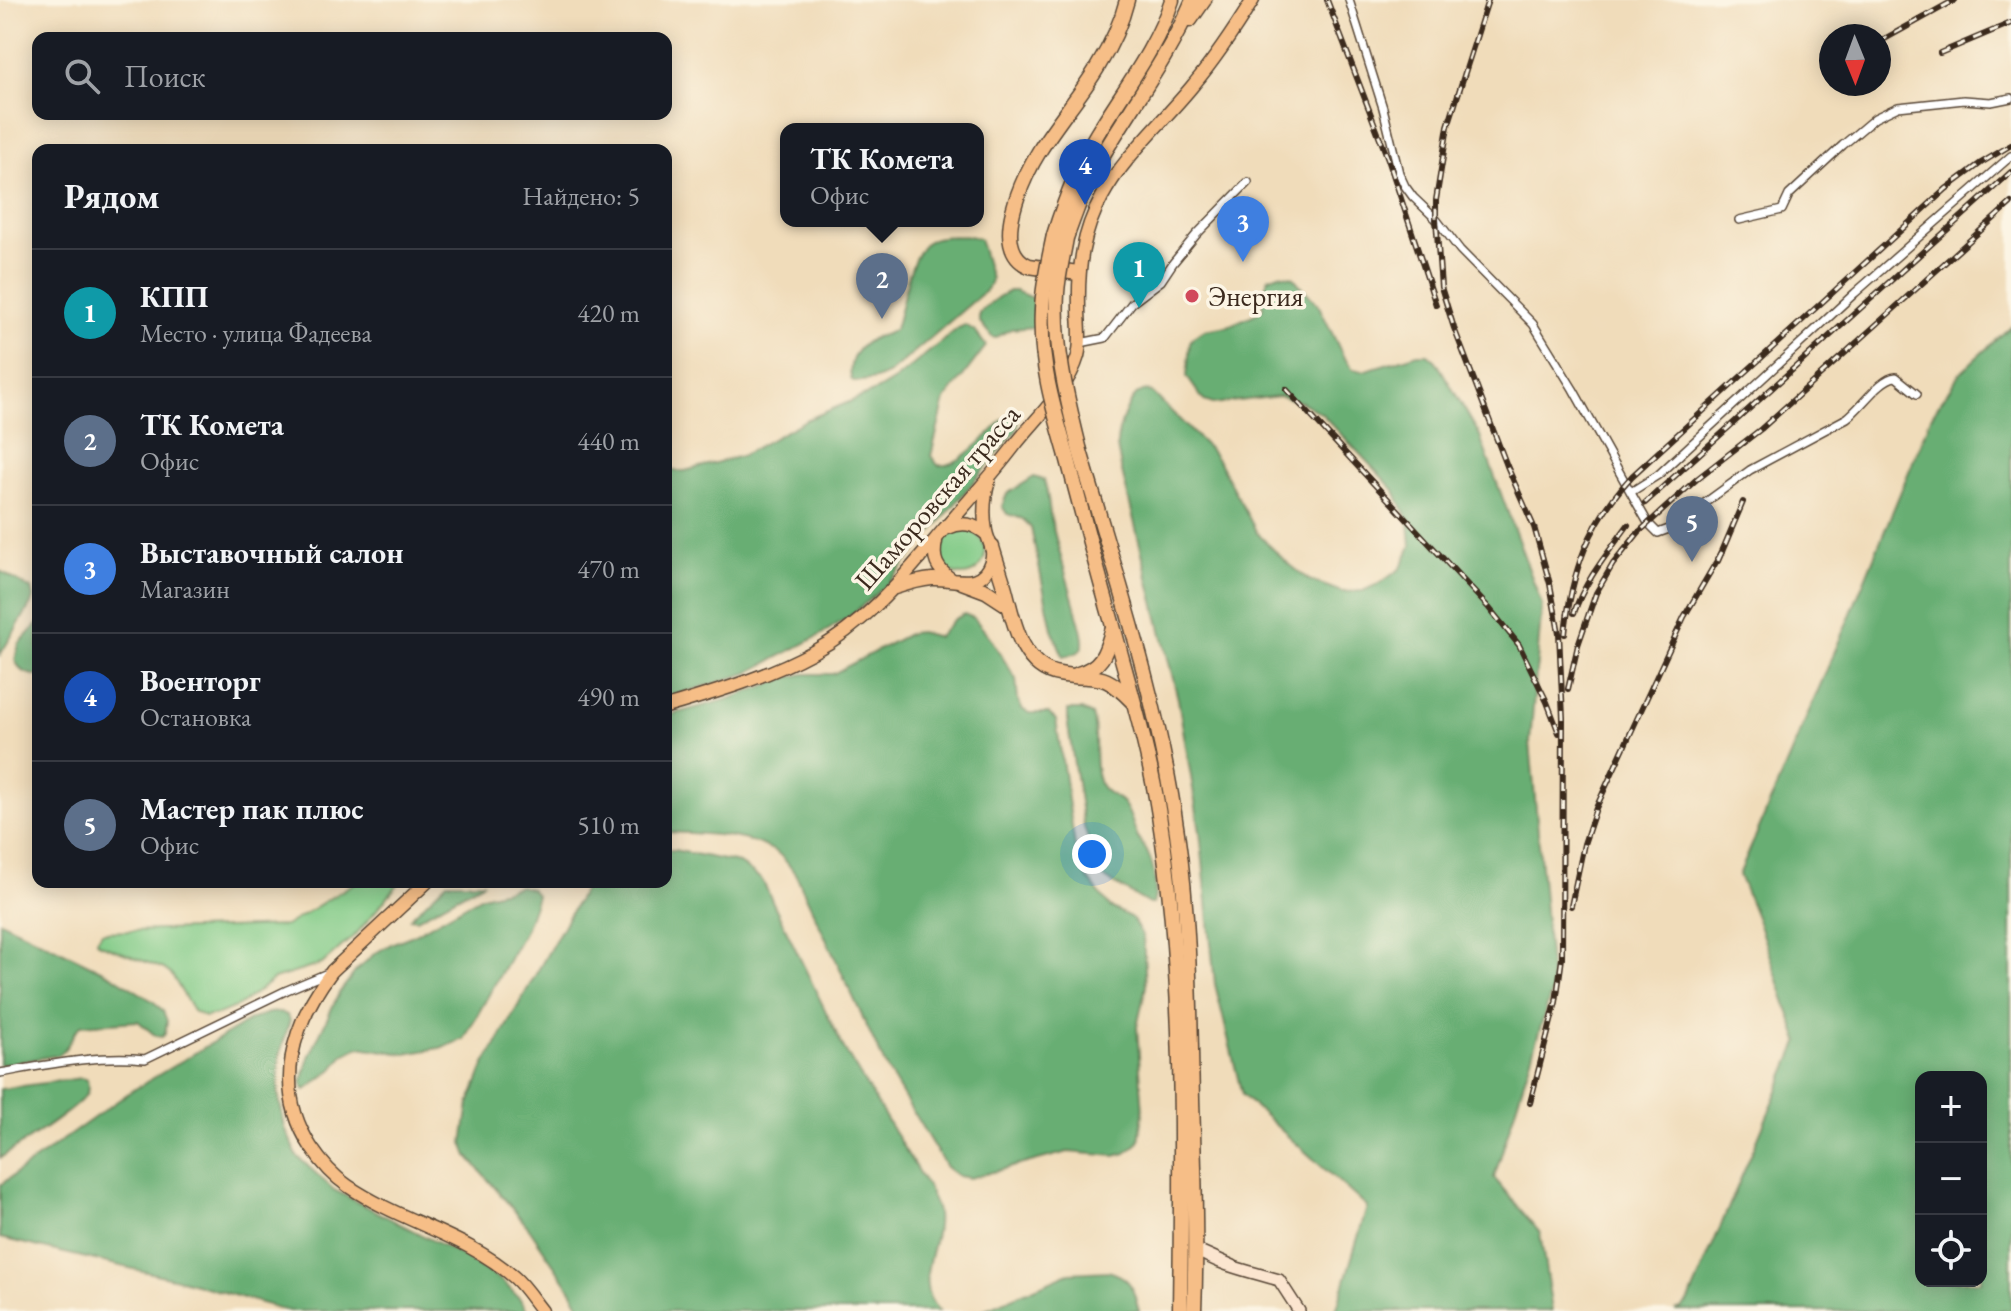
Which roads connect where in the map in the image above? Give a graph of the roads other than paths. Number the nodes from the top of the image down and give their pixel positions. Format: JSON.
{"nodes":[{"id":1,"x":1127,"y":0,"type":"edge"},
{"id":2,"x":1172,"y":0,"type":"edge"},
{"id":3,"x":1193,"y":0,"type":"edge"},
{"id":4,"x":1204,"y":0,"type":"edge"},
{"id":5,"x":1253,"y":0,"type":"edge"},
{"id":6,"x":1349,"y":0,"type":"edge"},
{"id":7,"x":1180,"y":27,"type":"junction"},
{"id":8,"x":2011,"y":98,"type":"edge"},
{"id":9,"x":2011,"y":156,"type":"edge"},
{"id":10,"x":1248,"y":182,"type":"dead end"},
{"id":11,"x":1739,"y":220,"type":"dead end"},
{"id":12,"x":1060,"y":237,"type":"junction"},
{"id":13,"x":1078,"y":273,"type":"junction"},
{"id":14,"x":1080,"y":343,"type":"junction"},
{"id":15,"x":1917,"y":394,"type":"dead end"},
{"id":16,"x":1074,"y":454,"type":"junction"},
{"id":17,"x":993,"y":474,"type":"junction"},
{"id":18,"x":1631,"y":492,"type":"junction"},
{"id":19,"x":940,"y":534,"type":"junction"},
{"id":20,"x":989,"y":541,"type":"junction"},
{"id":21,"x":956,"y":581,"type":"junction"},
{"id":22,"x":892,"y":589,"type":"junction"},
{"id":23,"x":1009,"y":606,"type":"junction"},
{"id":24,"x":1113,"y":628,"type":"junction"},
{"id":25,"x":1074,"y":675,"type":"junction"},
{"id":26,"x":672,"y":705,"type":"edge"},
{"id":27,"x":1135,"y":705,"type":"junction"},
{"id":28,"x":421,"y":888,"type":"edge"},
{"id":29,"x":332,"y":971,"type":"junction"},
{"id":30,"x":0,"y":1073,"type":"edge"},
{"id":31,"x":1197,"y":1250,"type":"junction"},
{"id":32,"x":542,"y":1311,"type":"edge"},
{"id":33,"x":1180,"y":1311,"type":"edge"},
{"id":34,"x":1194,"y":1311,"type":"edge"},
{"id":35,"x":1299,"y":1311,"type":"edge"}],
"edges":[{"from":1,"to":13,"type":"highway"},
{"from":2,"to":12,"type":"highway"},
{"from":3,"to":7,"type":"highway"},
{"from":4,"to":7,"type":"highway"},
{"from":5,"to":13,"type":"main road"},
{"from":6,"to":18,"type":"street"},
{"from":7,"to":12,"type":"highway"},
{"from":8,"to":11,"type":"street"},
{"from":9,"to":18,"type":"street"},
{"from":10,"to":14,"type":"street"},
{"from":12,"to":16,"type":"highway","bridge":true},
{"from":13,"to":14,"type":"main road"},
{"from":14,"to":17,"type":"main road","name":"Шаморовская трасса"},
{"from":15,"to":18,"type":"street"},
{"from":16,"to":24,"type":"highway"},
{"from":16,"to":31,"type":"highway"},
{"from":17,"to":19,"type":"main road","name":"Шаморовская трасса"},
{"from":17,"to":20,"type":"main road"},
{"from":19,"to":20,"type":"main road"},
{"from":19,"to":21,"type":"main road"},
{"from":19,"to":22,"type":"main road","name":"Шаморовская трасса"},
{"from":20,"to":21,"type":"main road"},
{"from":20,"to":23,"type":"highway"},
{"from":21,"to":22,"type":"main road"},
{"from":21,"to":23,"type":"highway"},
{"from":22,"to":26,"type":"main road","name":"Шаморовская трасса"},
{"from":23,"to":25,"type":"highway"},
{"from":24,"to":25,"type":"highway"},
{"from":24,"to":27,"type":"highway"},
{"from":25,"to":27,"type":"highway"},
{"from":27,"to":33,"type":"highway"},
{"from":28,"to":29,"type":"main road"},
{"from":29,"to":30,"type":"street"},
{"from":29,"to":32,"type":"main road"},
{"from":31,"to":34,"type":"highway"},
{"from":31,"to":35,"type":"main road"}]}
